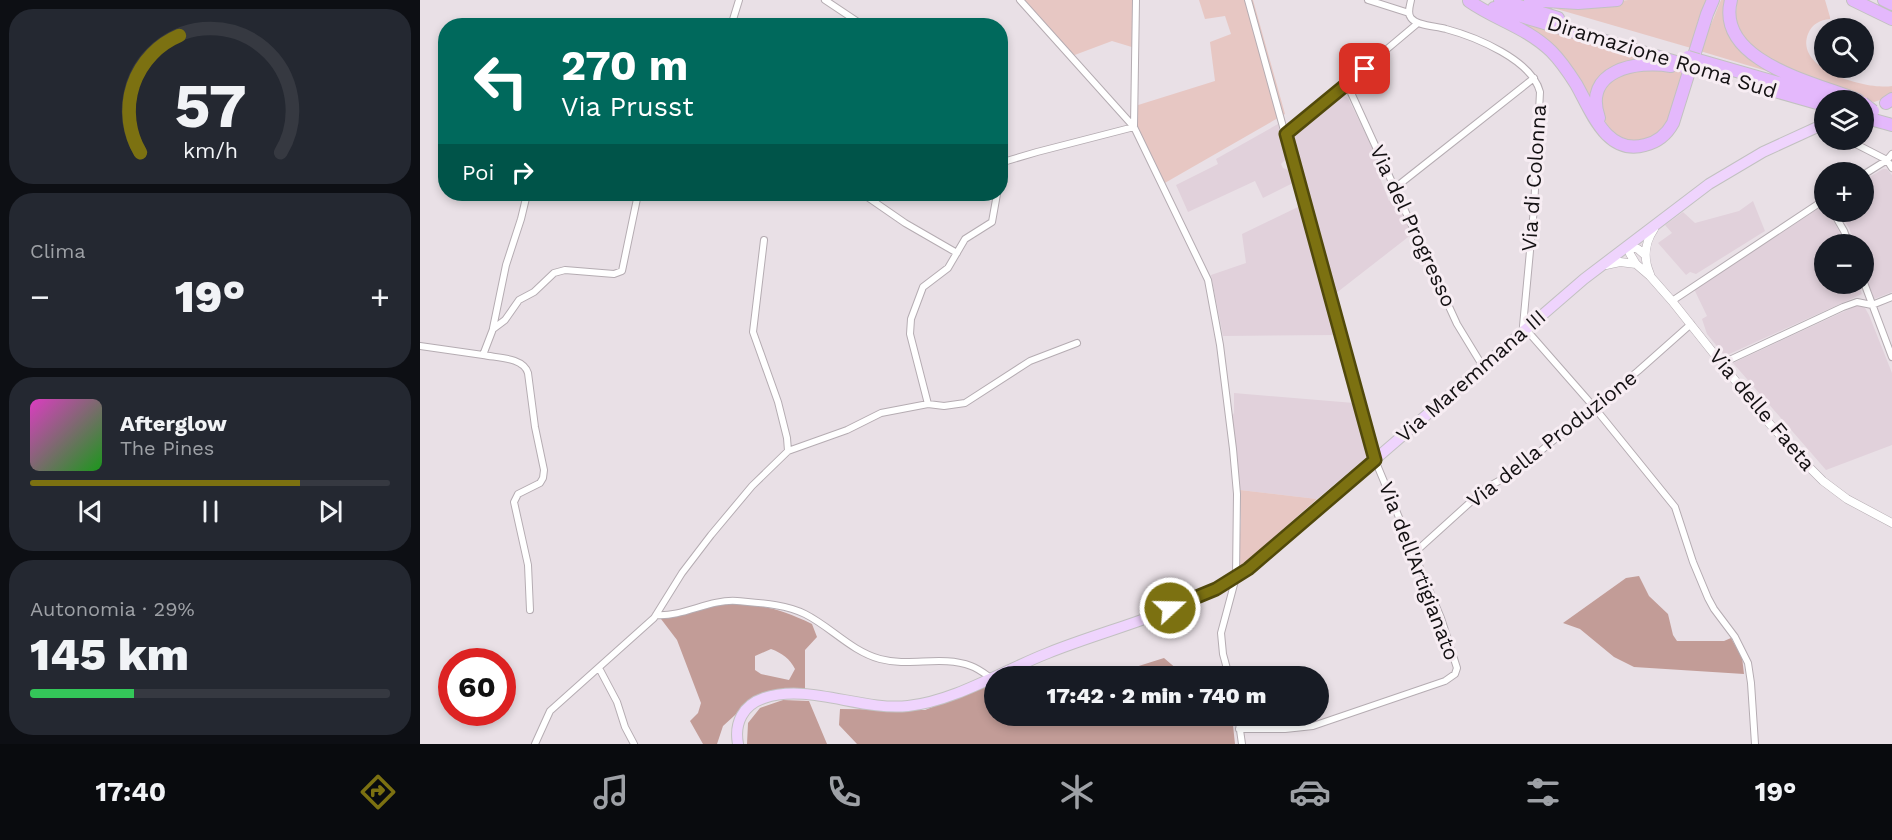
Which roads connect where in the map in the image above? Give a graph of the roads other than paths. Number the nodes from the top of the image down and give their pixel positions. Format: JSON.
{"nodes":[{"id":1,"x":740,"y":0,"type":"edge"},
{"id":2,"x":825,"y":0,"type":"edge"},
{"id":3,"x":1020,"y":0,"type":"edge"},
{"id":4,"x":1136,"y":0,"type":"edge"},
{"id":5,"x":1248,"y":0,"type":"edge"},
{"id":6,"x":1368,"y":0,"type":"edge"},
{"id":7,"x":1500,"y":0,"type":"edge"},
{"id":8,"x":1530,"y":0,"type":"edge"},
{"id":9,"x":1617,"y":0,"type":"edge"},
{"id":10,"x":1713,"y":0,"type":"edge"},
{"id":11,"x":1731,"y":0,"type":"edge"},
{"id":12,"x":1853,"y":0,"type":"edge"},
{"id":13,"x":1884,"y":0,"type":"edge"},
{"id":14,"x":1411,"y":1,"type":"edge"},
{"id":15,"x":1467,"y":1,"type":"edge"},
{"id":16,"x":1892,"y":4,"type":"edge"},
{"id":17,"x":1409,"y":13,"type":"junction"},
{"id":18,"x":734,"y":18,"type":"edge"},
{"id":19,"x":852,"y":18,"type":"edge"},
{"id":20,"x":1892,"y":20,"type":"edge"},
{"id":21,"x":1418,"y":23,"type":"junction"},
{"id":22,"x":1690,"y":63,"type":"junction"},
{"id":23,"x":1534,"y":78,"type":"junction"},
{"id":24,"x":1347,"y":84,"type":"junction"},
{"id":25,"x":1824,"y":90,"type":"edge"},
{"id":26,"x":1814,"y":94,"type":"edge"},
{"id":27,"x":1890,"y":101,"type":"edge"},
{"id":28,"x":1814,"y":102,"type":"edge"},
{"id":29,"x":1874,"y":106,"type":"edge"},
{"id":30,"x":1874,"y":112,"type":"edge"},
{"id":31,"x":1874,"y":115,"type":"edge"},
{"id":32,"x":1892,"y":116,"type":"edge"},
{"id":33,"x":1892,"y":125,"type":"edge"},
{"id":34,"x":1134,"y":127,"type":"junction"},
{"id":35,"x":1814,"y":129,"type":"edge"},
{"id":36,"x":1605,"y":133,"type":"junction"},
{"id":37,"x":1286,"y":134,"type":"junction"},
{"id":38,"x":1868,"y":150,"type":"edge"},
{"id":39,"x":1008,"y":161,"type":"edge"},
{"id":40,"x":1891,"y":161,"type":"edge"},
{"id":41,"x":1874,"y":169,"type":"edge"},
{"id":42,"x":1396,"y":187,"type":"junction"},
{"id":43,"x":525,"y":201,"type":"edge"},
{"id":44,"x":637,"y":201,"type":"edge"},
{"id":45,"x":873,"y":201,"type":"edge"},
{"id":46,"x":996,"y":201,"type":"edge"},
{"id":47,"x":1814,"y":207,"type":"edge"},
{"id":48,"x":1657,"y":224,"type":"junction"},
{"id":49,"x":764,"y":240,"type":"dead end"},
{"id":50,"x":1629,"y":246,"type":"junction"},
{"id":51,"x":957,"y":253,"type":"junction"},
{"id":52,"x":1645,"y":255,"type":"junction"},
{"id":53,"x":1636,"y":264,"type":"junction"},
{"id":54,"x":1601,"y":266,"type":"junction"},
{"id":55,"x":1650,"y":276,"type":"junction"},
{"id":56,"x":1868,"y":294,"type":"edge"},
{"id":57,"x":1892,"y":297,"type":"edge"},
{"id":58,"x":1672,"y":301,"type":"junction"},
{"id":59,"x":1872,"y":305,"type":"junction"},
{"id":60,"x":1691,"y":324,"type":"junction"},
{"id":61,"x":493,"y":329,"type":"junction"},
{"id":62,"x":1524,"y":329,"type":"junction"},
{"id":63,"x":1077,"y":343,"type":"dead end"},
{"id":64,"x":420,"y":346,"type":"edge"},
{"id":65,"x":483,"y":356,"type":"junction"},
{"id":66,"x":1892,"y":357,"type":"edge"},
{"id":67,"x":1723,"y":363,"type":"junction"},
{"id":68,"x":1482,"y":365,"type":"junction"},
{"id":69,"x":928,"y":404,"type":"junction"},
{"id":70,"x":1594,"y":407,"type":"junction"},
{"id":71,"x":788,"y":451,"type":"junction"},
{"id":72,"x":1375,"y":460,"type":"junction"},
{"id":73,"x":1892,"y":523,"type":"edge"},
{"id":74,"x":1413,"y":554,"type":"junction"},
{"id":75,"x":1236,"y":577,"type":"junction"},
{"id":76,"x":530,"y":610,"type":"dead end"},
{"id":77,"x":656,"y":615,"type":"junction"},
{"id":78,"x":1017,"y":666,"type":"edge"},
{"id":79,"x":1226,"y":666,"type":"edge"},
{"id":80,"x":599,"y":668,"type":"junction"},
{"id":81,"x":984,"y":673,"type":"edge"},
{"id":82,"x":984,"y":681,"type":"edge"},
{"id":83,"x":1239,"y":726,"type":"edge"},
{"id":84,"x":1239,"y":729,"type":"junction"},
{"id":85,"x":535,"y":744,"type":"edge"},
{"id":86,"x":634,"y":744,"type":"edge"},
{"id":87,"x":738,"y":744,"type":"edge"},
{"id":88,"x":1242,"y":744,"type":"edge"},
{"id":89,"x":1755,"y":744,"type":"edge"}],
"edges":[{"from":1,"to":18,"type":"street"},
{"from":2,"to":19,"type":"street"},
{"from":3,"to":34,"type":"street"},
{"from":4,"to":34,"type":"street"},
{"from":5,"to":37,"type":"street","name":"Via dell'Artigianato"},
{"from":6,"to":17,"type":"street"},
{"from":7,"to":22,"type":"highway","name":"Diramazione Roma Sud"},
{"from":8,"to":9,"type":"highway"},
{"from":10,"to":36,"type":"highway"},
{"from":11,"to":25,"type":"highway"},
{"from":12,"to":20,"type":"highway"},
{"from":13,"to":16,"type":"highway"},
{"from":14,"to":17,"type":"street"},
{"from":15,"to":22,"type":"highway","name":"Diramazione Roma Sud"},
{"from":15,"to":36,"type":"highway"},
{"from":17,"to":21,"type":"street"},
{"from":21,"to":23,"type":"street","name":"Via di Colonna"},
{"from":21,"to":24,"type":"street"},
{"from":22,"to":26,"type":"highway","name":"Diramazione Roma Sud"},
{"from":22,"to":28,"type":"highway","name":"Diramazione Roma Sud"},
{"from":22,"to":36,"type":"highway"},
{"from":23,"to":42,"type":"street"},
{"from":23,"to":62,"type":"street","name":"Via di Colonna"},
{"from":24,"to":37,"type":"street"},
{"from":24,"to":42,"type":"street","name":"Via del Progresso"},
{"from":27,"to":29,"type":"main road"},
{"from":30,"to":32,"type":"highway"},
{"from":31,"to":33,"type":"highway"},
{"from":34,"to":39,"type":"street"},
{"from":34,"to":75,"type":"street"},
{"from":35,"to":48,"type":"main road","name":"Via Maremmana III"},
{"from":37,"to":72,"type":"street","name":"Via dell'Artigianato"},
{"from":38,"to":40,"type":"street"},
{"from":40,"to":41,"type":"street"},
{"from":42,"to":68,"type":"street","name":"Via del Progresso"},
{"from":43,"to":61,"type":"street"},
{"from":44,"to":61,"type":"street"},
{"from":45,"to":51,"type":"street"},
{"from":46,"to":51,"type":"street"},
{"from":47,"to":58,"type":"street"},
{"from":48,"to":50,"type":"main road","name":"Via Maremmana III"},
{"from":48,"to":52,"type":"street"},
{"from":49,"to":71,"type":"street"},
{"from":50,"to":52,"type":"street"},
{"from":50,"to":53,"type":"street"},
{"from":50,"to":54,"type":"main road","name":"Via Maremmana III"},
{"from":51,"to":69,"type":"street"},
{"from":52,"to":55,"type":"street"},
{"from":53,"to":54,"type":"street"},
{"from":53,"to":55,"type":"street","name":"Via delle Faeta"},
{"from":54,"to":62,"type":"main road","name":"Via Maremmana III"},
{"from":55,"to":58,"type":"street","name":"Via delle Faeta"},
{"from":56,"to":59,"type":"street"},
{"from":57,"to":59,"type":"street"},
{"from":58,"to":60,"type":"street","name":"Via delle Faeta"},
{"from":59,"to":66,"type":"street"},
{"from":59,"to":67,"type":"street"},
{"from":60,"to":67,"type":"street","name":"Via delle Faeta"},
{"from":60,"to":70,"type":"street","name":"Via della Produzione"},
{"from":61,"to":65,"type":"street"},
{"from":62,"to":68,"type":"main road","name":"Via Maremmana III"},
{"from":62,"to":70,"type":"street"},
{"from":63,"to":69,"type":"street"},
{"from":64,"to":65,"type":"street"},
{"from":65,"to":76,"type":"street"},
{"from":67,"to":73,"type":"street","name":"Via delle Faeta"},
{"from":68,"to":72,"type":"main road","name":"Via Maremmana III"},
{"from":69,"to":71,"type":"street"},
{"from":70,"to":74,"type":"street","name":"Via della Produzione"},
{"from":70,"to":89,"type":"street"},
{"from":71,"to":77,"type":"street"},
{"from":72,"to":74,"type":"street","name":"Via dell'Artigianato"},
{"from":72,"to":75,"type":"main road","name":"Via Maremmana III"},
{"from":74,"to":84,"type":"street","name":"Via dell'Artigianato"},
{"from":75,"to":78,"type":"main road","name":"Via Maremmana III"},
{"from":75,"to":79,"type":"street"},
{"from":77,"to":80,"type":"street"},
{"from":77,"to":81,"type":"street"},
{"from":80,"to":85,"type":"street"},
{"from":80,"to":86,"type":"street"},
{"from":82,"to":87,"type":"main road","name":"Via Maremmana III"},
{"from":83,"to":84,"type":"street"},
{"from":84,"to":88,"type":"street"}]}
